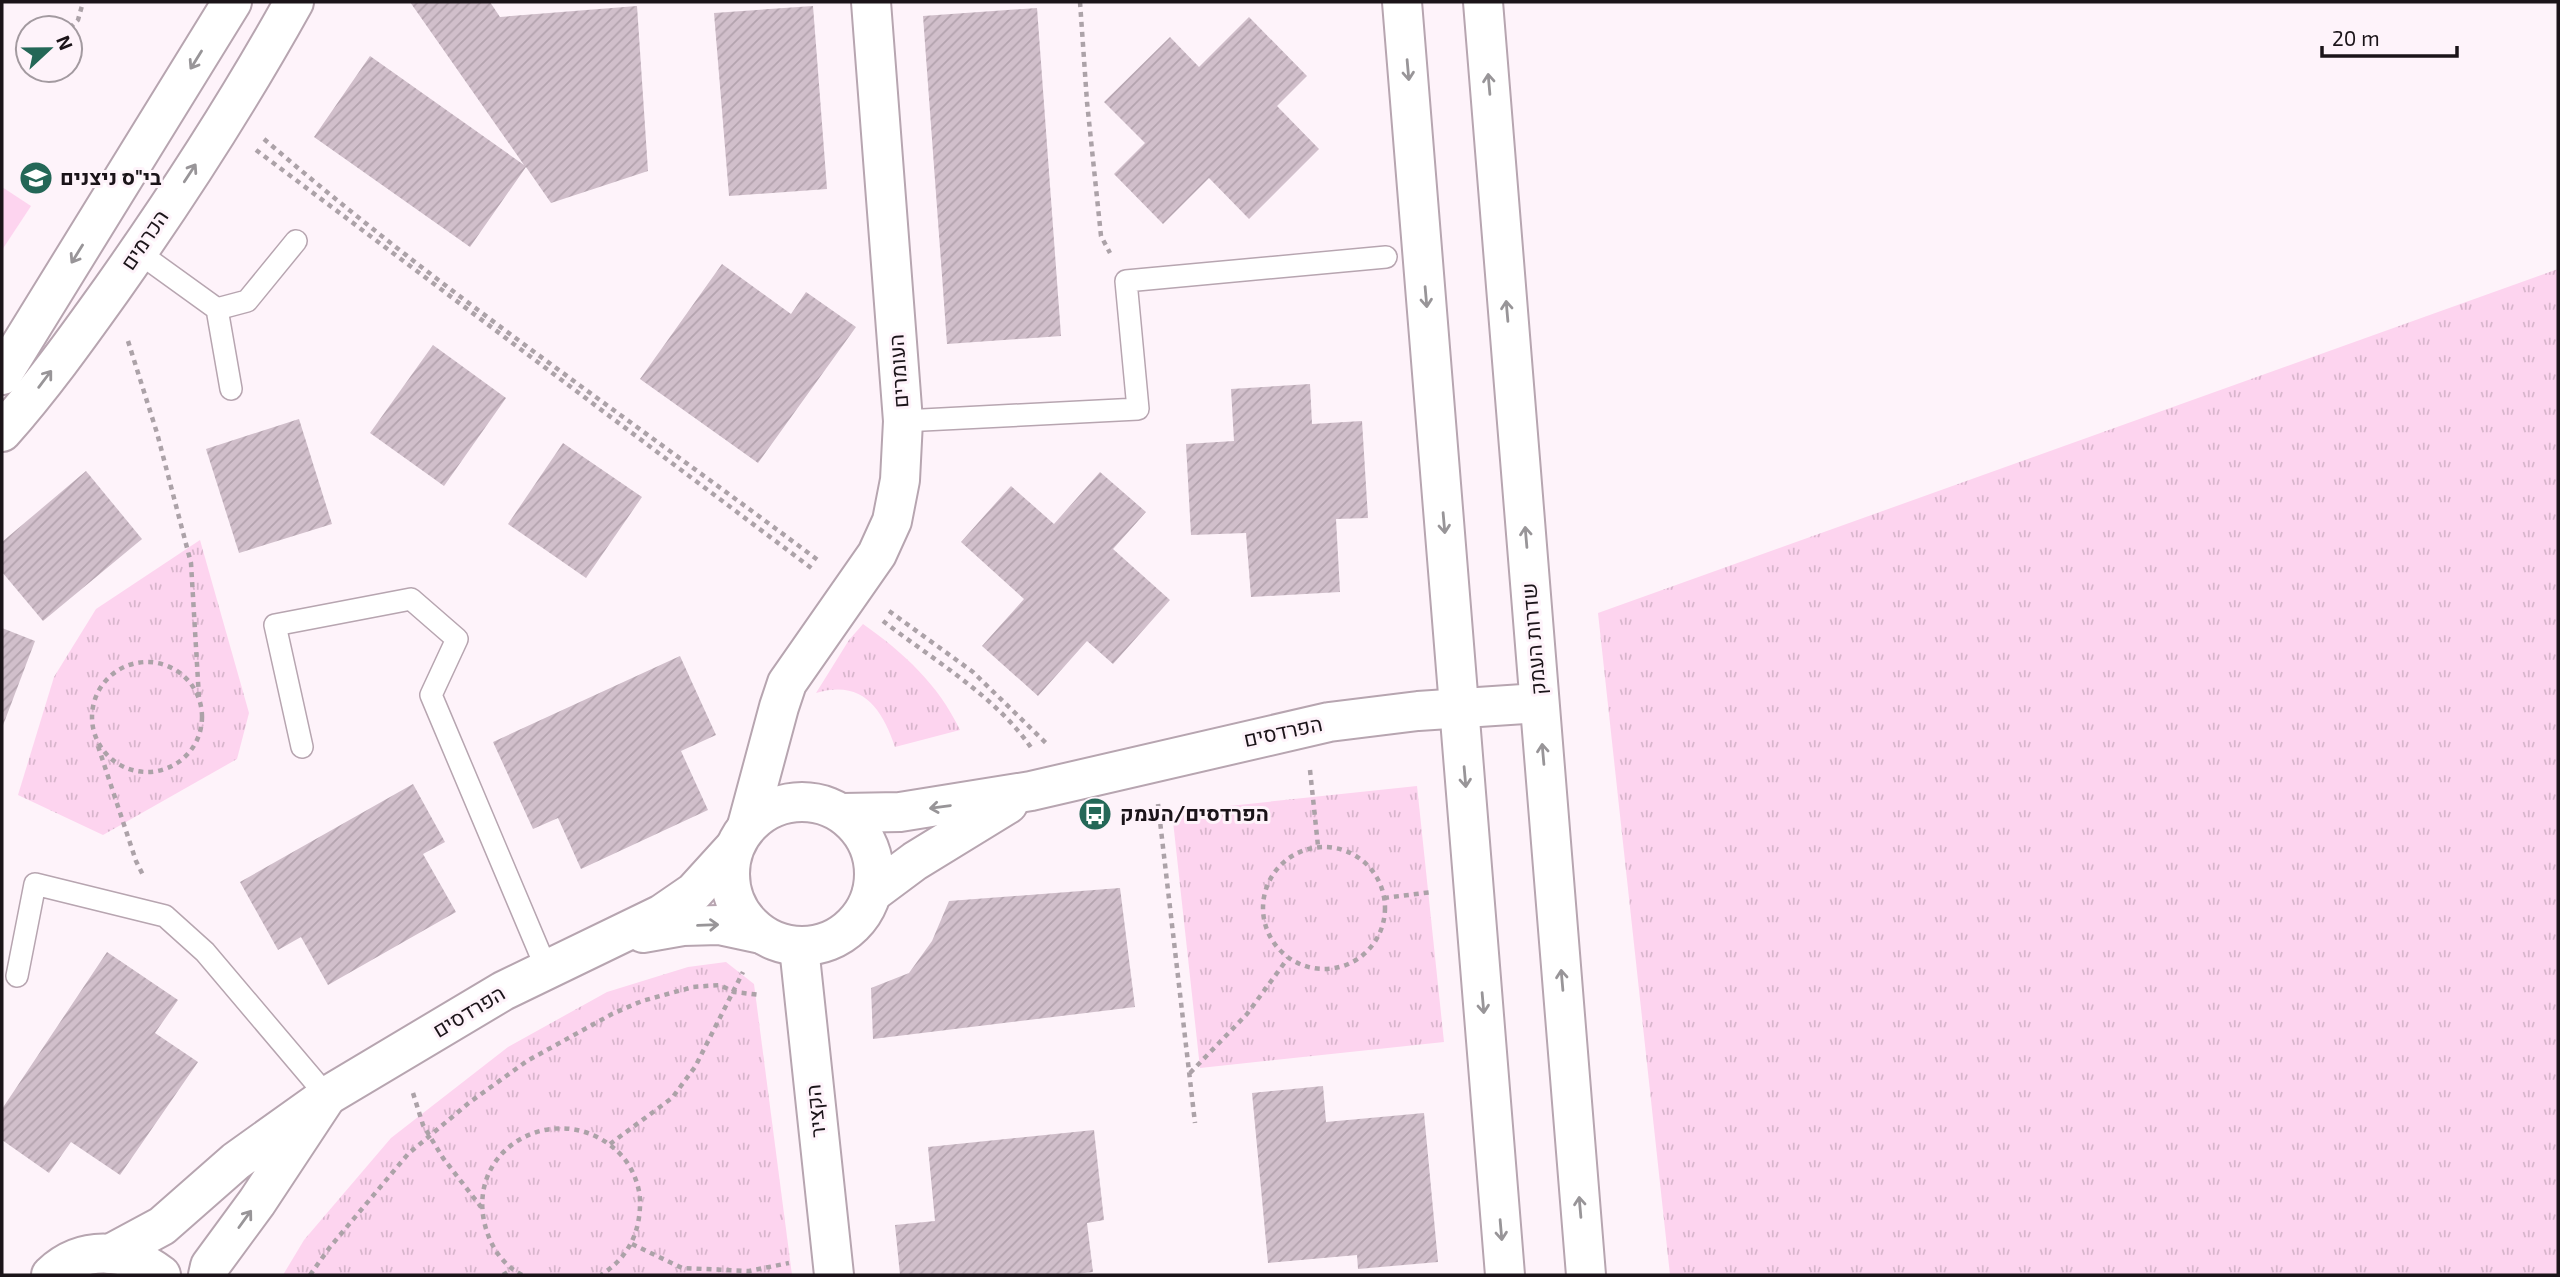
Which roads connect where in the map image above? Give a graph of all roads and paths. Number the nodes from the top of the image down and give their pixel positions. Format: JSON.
{"nodes":[{"id":1,"x":232,"y":2,"type":"edge"},
{"id":2,"x":294,"y":2,"type":"edge"},
{"id":3,"x":871,"y":2,"type":"edge"},
{"id":4,"x":1080,"y":2,"type":"edge"},
{"id":5,"x":1402,"y":2,"type":"edge"},
{"id":6,"x":1482,"y":2,"type":"edge"},
{"id":7,"x":226,"y":117,"type":"junction"},
{"id":8,"x":296,"y":241,"type":"dead end"},
{"id":9,"x":138,"y":252,"type":"junction"},
{"id":10,"x":1386,"y":257,"type":"dead end"},
{"id":11,"x":1126,"y":281,"type":"junction"},
{"id":12,"x":112,"y":288,"type":"junction"},
{"id":13,"x":217,"y":309,"type":"junction"},
{"id":14,"x":2,"y":375,"type":"edge"},
{"id":15,"x":231,"y":388,"type":"dead end"},
{"id":16,"x":903,"y":421,"type":"junction"},
{"id":17,"x":2,"y":432,"type":"edge"},
{"id":18,"x":852,"y":592,"type":"junction"},
{"id":19,"x":199,"y":698,"type":"junction"},
{"id":20,"x":1539,"y":703,"type":"junction"},
{"id":21,"x":779,"y":707,"type":"junction"},
{"id":22,"x":1459,"y":709,"type":"junction"},
{"id":23,"x":1305,"y":727,"type":"junction"},
{"id":24,"x":95,"y":736,"type":"junction"},
{"id":25,"x":302,"y":747,"type":"dead end"},
{"id":26,"x":1153,"y":762,"type":"junction"},
{"id":27,"x":1047,"y":775,"type":"junction"},
{"id":28,"x":831,"y":808,"type":"junction"},
{"id":29,"x":741,"y":837,"type":"junction"},
{"id":30,"x":1318,"y":846,"type":"junction"},
{"id":31,"x":1437,"y":892,"type":"dead end"},
{"id":32,"x":872,"y":893,"type":"junction"},
{"id":33,"x":1384,"y":898,"type":"junction"},
{"id":34,"x":166,"y":916,"type":"junction"},
{"id":35,"x":761,"y":934,"type":"junction"},
{"id":36,"x":617,"y":938,"type":"junction"},
{"id":37,"x":799,"y":947,"type":"junction"},
{"id":38,"x":1288,"y":958,"type":"junction"},
{"id":39,"x":547,"y":970,"type":"junction"},
{"id":40,"x":17,"y":976,"type":"dead end"},
{"id":41,"x":734,"y":992,"type":"junction"},
{"id":42,"x":761,"y":995,"type":"dead end"},
{"id":43,"x":401,"y":1054,"type":"junction"},
{"id":44,"x":1189,"y":1073,"type":"junction"},
{"id":45,"x":327,"y":1096,"type":"junction"},
{"id":46,"x":1195,"y":1123,"type":"dead end"},
{"id":47,"x":429,"y":1136,"type":"junction"},
{"id":48,"x":610,"y":1144,"type":"junction"},
{"id":49,"x":482,"y":1208,"type":"junction"},
{"id":50,"x":632,"y":1244,"type":"junction"},
{"id":51,"x":110,"y":1254,"type":"junction"},
{"id":52,"x":832,"y":1265,"type":"edge"},
{"id":53,"x":511,"y":1270,"type":"junction"},
{"id":54,"x":51,"y":1275,"type":"edge"},
{"id":55,"x":161,"y":1275,"type":"edge"},
{"id":56,"x":208,"y":1275,"type":"edge"},
{"id":57,"x":310,"y":1275,"type":"edge"},
{"id":58,"x":503,"y":1275,"type":"edge"},
{"id":59,"x":522,"y":1275,"type":"edge"},
{"id":60,"x":601,"y":1275,"type":"edge"},
{"id":61,"x":1505,"y":1275,"type":"edge"},
{"id":62,"x":1586,"y":1275,"type":"edge"}],
"edges":[{"from":1,"to":14,"type":"street","one_way":true},
{"from":2,"to":7,"type":"street","name":"הכרמים"},
{"from":3,"to":16,"type":"street","name":"העומרים"},
{"from":4,"to":11,"type":"path"},
{"from":5,"to":22,"type":"street","one_way":true},
{"from":20,"to":6,"type":"street","name":"שדרות העמק","one_way":true},
{"from":9,"to":7,"type":"street","name":"הכרמים","one_way":true},
{"from":7,"to":18,"type":"path"},
{"from":7,"to":18,"type":"path"},
{"from":8,"to":13,"type":"lane"},
{"from":9,"to":12,"type":"street","name":"הכרמים"},
{"from":9,"to":13,"type":"lane"},
{"from":10,"to":11,"type":"lane"},
{"from":11,"to":16,"type":"lane"},
{"from":17,"to":12,"type":"street","name":"הכרמים","one_way":true},
{"from":12,"to":19,"type":"path"},
{"from":13,"to":15,"type":"lane"},
{"from":16,"to":18,"type":"street","name":"העומרים"},
{"from":18,"to":21,"type":"street","name":"העומרים"},
{"from":18,"to":27,"type":"path"},
{"from":18,"to":27,"type":"path"},
{"from":19,"to":24,"type":"path"},
{"from":19,"to":24,"type":"path"},
{"from":20,"to":22,"type":"street","name":"הפרדסים"},
{"from":62,"to":20,"type":"street","name":"שדרות העמק","one_way":true},
{"from":21,"to":28,"type":"street","name":"העומרים"},
{"from":21,"to":29,"type":"street","name":"העומרים"},
{"from":22,"to":23,"type":"street","name":"הפרדסים"},
{"from":22,"to":61,"type":"street","one_way":true},
{"from":23,"to":26,"type":"street","name":"הפרדסים"},
{"from":23,"to":30,"type":"path"},
{"from":24,"to":34,"type":"path"},
{"from":25,"to":39,"type":"lane"},
{"from":26,"to":27,"type":"street","name":"הפרדסים"},
{"from":26,"to":44,"type":"path"},
{"from":27,"to":28,"type":"street","name":"הפרדסים","one_way":true},
{"from":27,"to":32,"type":"street","name":"הפרדסים"},
{"from":28,"to":29,"type":"street"},
{"from":28,"to":32,"type":"street"},
{"from":29,"to":35,"type":"street"},
{"from":29,"to":36,"type":"street","name":"הפרדסים"},
{"from":30,"to":33,"type":"path"},
{"from":30,"to":38,"type":"path"},
{"from":31,"to":33,"type":"path"},
{"from":32,"to":37,"type":"street"},
{"from":33,"to":38,"type":"path"},
{"from":34,"to":40,"type":"lane"},
{"from":34,"to":45,"type":"lane"},
{"from":36,"to":35,"type":"street","name":"הפרדסים","one_way":true},
{"from":35,"to":37,"type":"street"},
{"from":35,"to":41,"type":"path"},
{"from":36,"to":39,"type":"street","name":"הפרדסים"},
{"from":37,"to":52,"type":"street","name":"הקציר"},
{"from":38,"to":44,"type":"path"},
{"from":39,"to":43,"type":"street","name":"הפרדסים"},
{"from":41,"to":42,"type":"path"},
{"from":41,"to":47,"type":"path"},
{"from":41,"to":48,"type":"path"},
{"from":43,"to":45,"type":"street","name":"הפרדסים"},
{"from":43,"to":47,"type":"path"},
{"from":44,"to":46,"type":"path"},
{"from":45,"to":51,"type":"street","name":"הפרדסים"},
{"from":56,"to":45,"type":"street","name":"הפרדסים","one_way":true},
{"from":47,"to":49,"type":"path"},
{"from":47,"to":57,"type":"path"},
{"from":48,"to":49,"type":"path"},
{"from":48,"to":50,"type":"path"},
{"from":49,"to":53,"type":"path"},
{"from":50,"to":52,"type":"path"},
{"from":50,"to":60,"type":"path"},
{"from":51,"to":54,"type":"street"},
{"from":51,"to":55,"type":"street"},
{"from":53,"to":58,"type":"path"},
{"from":53,"to":59,"type":"path"}]}
